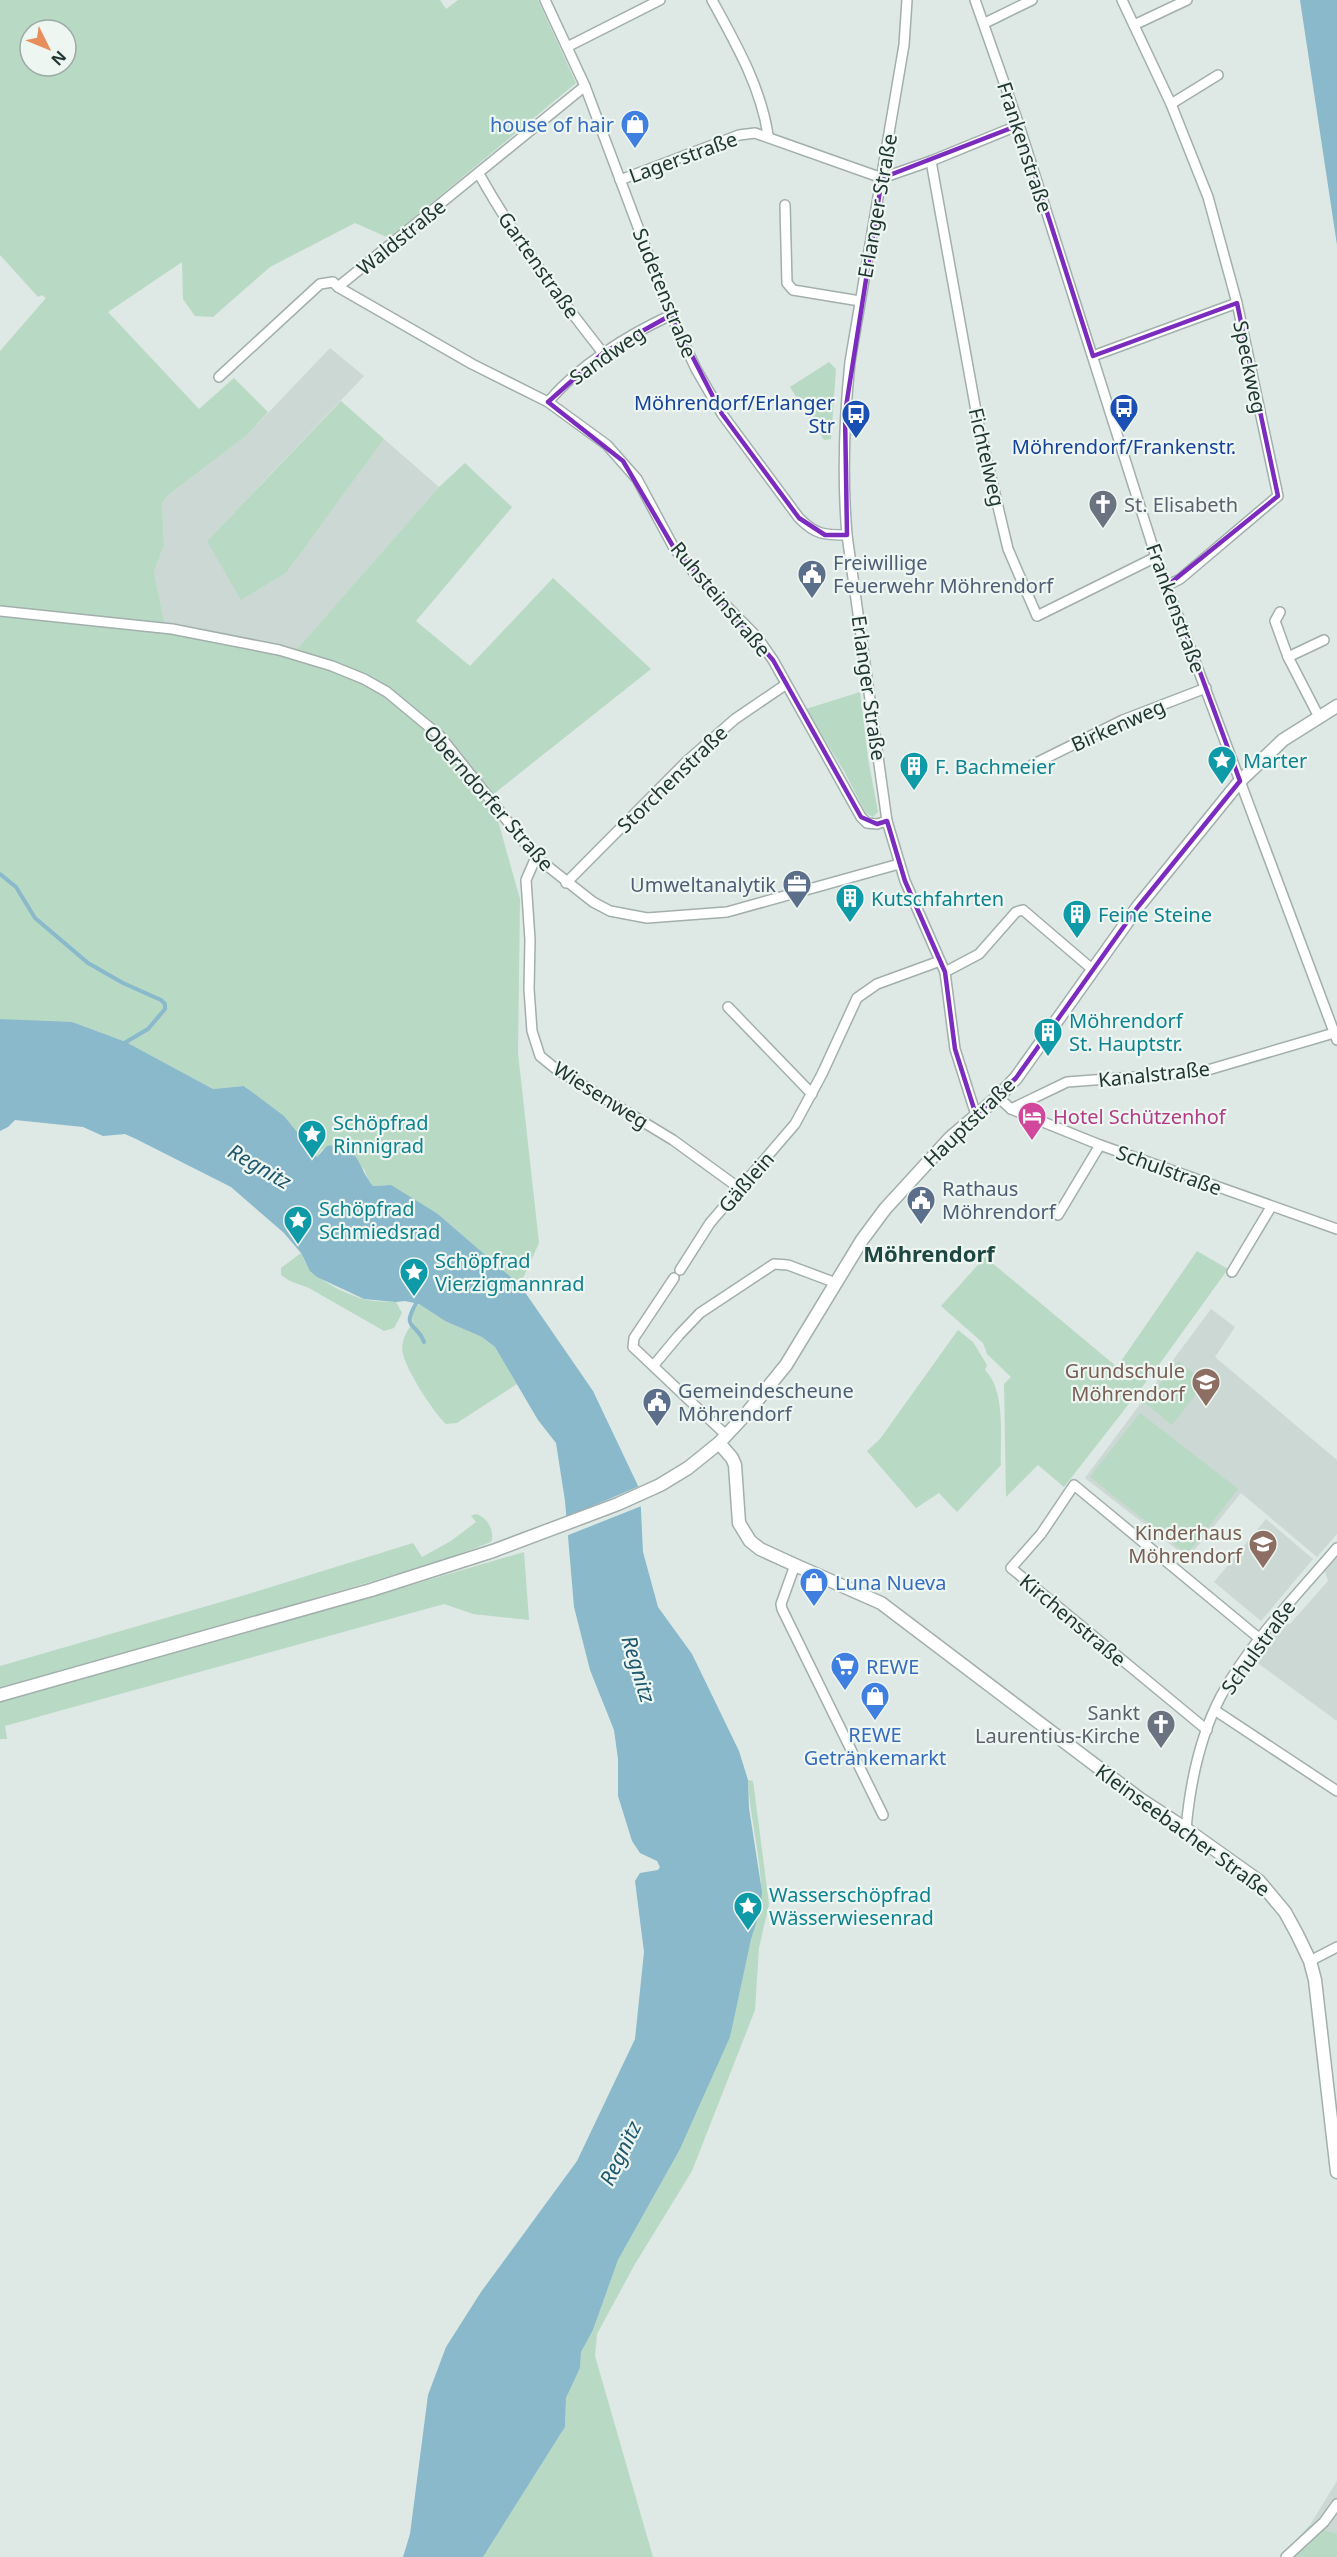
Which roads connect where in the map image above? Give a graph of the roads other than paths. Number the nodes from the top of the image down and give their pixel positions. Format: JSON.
{"nodes":[{"id":1,"x":545,"y":0,"type":"edge"},
{"id":2,"x":660,"y":0,"type":"edge"},
{"id":3,"x":712,"y":0,"type":"edge"},
{"id":4,"x":907,"y":0,"type":"edge"},
{"id":5,"x":975,"y":0,"type":"edge"},
{"id":6,"x":1032,"y":0,"type":"edge"},
{"id":7,"x":1122,"y":0,"type":"edge"},
{"id":8,"x":1187,"y":0,"type":"edge"},
{"id":9,"x":985,"y":23,"type":"junction"},
{"id":10,"x":1134,"y":26,"type":"junction"},
{"id":11,"x":567,"y":47,"type":"junction"},
{"id":12,"x":1218,"y":75,"type":"dead end"},
{"id":13,"x":585,"y":86,"type":"junction"},
{"id":14,"x":1171,"y":104,"type":"junction"},
{"id":15,"x":1019,"y":125,"type":"junction"},
{"id":16,"x":768,"y":135,"type":"junction"},
{"id":17,"x":931,"y":161,"type":"junction"},
{"id":18,"x":479,"y":174,"type":"junction"},
{"id":19,"x":882,"y":178,"type":"junction"},
{"id":20,"x":620,"y":180,"type":"junction"},
{"id":21,"x":785,"y":205,"type":"dead end"},
{"id":22,"x":338,"y":287,"type":"junction"},
{"id":23,"x":860,"y":301,"type":"junction"},
{"id":24,"x":1237,"y":303,"type":"junction"},
{"id":25,"x":670,"y":315,"type":"junction"},
{"id":26,"x":603,"y":354,"type":"junction"},
{"id":27,"x":1094,"y":356,"type":"junction"},
{"id":28,"x":219,"y":377,"type":"dead end"},
{"id":29,"x":548,"y":402,"type":"junction"},
{"id":30,"x":847,"y":534,"type":"junction"},
{"id":31,"x":1156,"y":557,"type":"junction"},
{"id":32,"x":1168,"y":585,"type":"junction"},
{"id":33,"x":0,"y":611,"type":"edge"},
{"id":34,"x":1280,"y":612,"type":"dead end"},
{"id":35,"x":1324,"y":640,"type":"dead end"},
{"id":36,"x":1288,"y":657,"type":"junction"},
{"id":37,"x":785,"y":685,"type":"junction"},
{"id":38,"x":1206,"y":688,"type":"junction"},
{"id":39,"x":1337,"y":706,"type":"edge"},
{"id":40,"x":1319,"y":717,"type":"junction"},
{"id":41,"x":1032,"y":765,"type":"dead end"},
{"id":42,"x":1240,"y":781,"type":"junction"},
{"id":43,"x":887,"y":821,"type":"junction"},
{"id":44,"x":536,"y":857,"type":"junction"},
{"id":45,"x":899,"y":864,"type":"junction"},
{"id":46,"x":566,"y":883,"type":"junction"},
{"id":47,"x":940,"y":961,"type":"junction"},
{"id":48,"x":1092,"y":969,"type":"junction"},
{"id":49,"x":945,"y":972,"type":"junction"},
{"id":50,"x":728,"y":1007,"type":"dead end"},
{"id":51,"x":1336,"y":1037,"type":"edge"},
{"id":52,"x":812,"y":1094,"type":"junction"},
{"id":53,"x":998,"y":1097,"type":"junction"},
{"id":54,"x":1011,"y":1109,"type":"junction"},
{"id":55,"x":976,"y":1115,"type":"junction"},
{"id":56,"x":1100,"y":1145,"type":"junction"},
{"id":57,"x":739,"y":1188,"type":"junction"},
{"id":58,"x":1270,"y":1208,"type":"junction"},
{"id":59,"x":1058,"y":1215,"type":"dead end"},
{"id":60,"x":1337,"y":1229,"type":"edge"},
{"id":61,"x":1232,"y":1272,"type":"dead end"},
{"id":62,"x":836,"y":1283,"type":"junction"},
{"id":63,"x":654,"y":1365,"type":"junction"},
{"id":64,"x":722,"y":1439,"type":"junction"},
{"id":65,"x":1337,"y":1548,"type":"edge"},
{"id":66,"x":795,"y":1565,"type":"junction"},
{"id":67,"x":1260,"y":1639,"type":"junction"},
{"id":68,"x":0,"y":1695,"type":"edge"},
{"id":69,"x":1216,"y":1711,"type":"junction"},
{"id":70,"x":1207,"y":1730,"type":"junction"},
{"id":71,"x":1337,"y":1791,"type":"edge"},
{"id":72,"x":883,"y":1815,"type":"dead end"},
{"id":73,"x":1186,"y":1828,"type":"junction"},
{"id":74,"x":1337,"y":1947,"type":"edge"},
{"id":75,"x":1310,"y":1961,"type":"junction"},
{"id":76,"x":1337,"y":2172,"type":"edge"},
{"id":77,"x":1337,"y":2504,"type":"edge"},
{"id":78,"x":1286,"y":2557,"type":"edge"}],
"edges":[{"from":1,"to":11,"type":"street","name":"Sudetenstraße"},
{"from":2,"to":11,"type":"street"},
{"from":3,"to":16,"type":"street"},
{"from":4,"to":19,"type":"street","name":"Erlanger Straße"},
{"from":5,"to":9,"type":"street","name":"Frankenstraße"},
{"from":6,"to":9,"type":"street"},
{"from":7,"to":10,"type":"street","name":"Speckweg"},
{"from":8,"to":10,"type":"street"},
{"from":9,"to":15,"type":"street","name":"Frankenstraße"},
{"from":10,"to":14,"type":"street","name":"Speckweg"},
{"from":11,"to":13,"type":"street","name":"Sudetenstraße"},
{"from":12,"to":14,"type":"street"},
{"from":13,"to":18,"type":"street","name":"Waldstraße"},
{"from":13,"to":20,"type":"street","name":"Sudetenstraße"},
{"from":14,"to":24,"type":"street","name":"Speckweg"},
{"from":15,"to":17,"type":"street"},
{"from":15,"to":27,"type":"street","name":"Frankenstraße"},
{"from":16,"to":19,"type":"street","name":"Lagerstraße"},
{"from":16,"to":20,"type":"street","name":"Lagerstraße"},
{"from":17,"to":19,"type":"street"},
{"from":17,"to":31,"type":"street","name":"Fichtelweg"},
{"from":18,"to":22,"type":"street","name":"Waldstraße"},
{"from":18,"to":26,"type":"street","name":"Gartenstraße"},
{"from":19,"to":23,"type":"street","name":"Erlanger Straße"},
{"from":20,"to":25,"type":"street","name":"Sudetenstraße"},
{"from":21,"to":23,"type":"street"},
{"from":22,"to":28,"type":"street","name":"Waldstraße"},
{"from":22,"to":29,"type":"street","name":"Ruhsteinstraße"},
{"from":23,"to":30,"type":"street","name":"Erlanger Straße"},
{"from":24,"to":27,"type":"street"},
{"from":24,"to":32,"type":"street","name":"Speckweg"},
{"from":25,"to":26,"type":"street","name":"Sandweg"},
{"from":25,"to":30,"type":"street","name":"Sudetenstraße"},
{"from":26,"to":29,"type":"street","name":"Sandweg"},
{"from":27,"to":31,"type":"street","name":"Frankenstraße"},
{"from":29,"to":37,"type":"street","name":"Ruhsteinstraße"},
{"from":30,"to":43,"type":"street","name":"Erlanger Straße"},
{"from":31,"to":32,"type":"street","name":"Frankenstraße"},
{"from":32,"to":38,"type":"street","name":"Frankenstraße"},
{"from":33,"to":44,"type":"street","name":"Oberndorfer Straße"},
{"from":34,"to":36,"type":"street"},
{"from":35,"to":36,"type":"street"},
{"from":36,"to":40,"type":"street"},
{"from":37,"to":43,"type":"street","name":"Ruhsteinstraße"},
{"from":37,"to":46,"type":"street","name":"Storchenstraße"},
{"from":38,"to":41,"type":"street","name":"Birkenweg"},
{"from":38,"to":42,"type":"street","name":"Frankenstraße"},
{"from":39,"to":40,"type":"street","name":"Hauptstraße"},
{"from":40,"to":42,"type":"street","name":"Hauptstraße"},
{"from":42,"to":48,"type":"street","name":"Hauptstraße"},
{"from":42,"to":51,"type":"street","name":"Frankenstraße"},
{"from":43,"to":45,"type":"street","name":"Erlanger Straße"},
{"from":44,"to":46,"type":"street","name":"Oberndorfer Straße"},
{"from":44,"to":57,"type":"street","name":"Wiesenweg"},
{"from":45,"to":46,"type":"street","name":"Oberndorfer Straße"},
{"from":45,"to":47,"type":"street","name":"Erlanger Straße"},
{"from":47,"to":49,"type":"street","name":"Erlanger Straße"},
{"from":47,"to":52,"type":"street","name":"Gäßlein"},
{"from":48,"to":49,"type":"street"},
{"from":48,"to":53,"type":"street","name":"Hauptstraße"},
{"from":49,"to":55,"type":"street","name":"Erlanger Straße"},
{"from":50,"to":52,"type":"street"},
{"from":51,"to":54,"type":"street","name":"Kanalstraße"},
{"from":52,"to":57,"type":"street","name":"Gäßlein"},
{"from":53,"to":54,"type":"street","name":"Schulstraße"},
{"from":53,"to":55,"type":"street","name":"Hauptstraße"},
{"from":54,"to":56,"type":"street","name":"Schulstraße"},
{"from":55,"to":62,"type":"street","name":"Hauptstraße"},
{"from":56,"to":58,"type":"street","name":"Schulstraße"},
{"from":56,"to":59,"type":"street","name":"Schulstraße"},
{"from":57,"to":63,"type":"street","name":"Gäßlein"},
{"from":58,"to":60,"type":"street","name":"Schulstraße"},
{"from":58,"to":61,"type":"street"},
{"from":62,"to":63,"type":"street"},
{"from":62,"to":64,"type":"street","name":"Hauptstraße"},
{"from":63,"to":64,"type":"street"},
{"from":64,"to":66,"type":"street","name":"Kleinseebacher Straße"},
{"from":64,"to":68,"type":"street","name":"Hauptstraße"},
{"from":65,"to":67,"type":"street","name":"Schulstraße"},
{"from":66,"to":72,"type":"street"},
{"from":66,"to":73,"type":"street","name":"Kleinseebacher Straße"},
{"from":67,"to":69,"type":"street","name":"Schulstraße"},
{"from":67,"to":70,"type":"street","name":"Kirchenstraße"},
{"from":69,"to":70,"type":"street","name":"Schulstraße"},
{"from":69,"to":71,"type":"street"},
{"from":70,"to":73,"type":"street","name":"Schulstraße"},
{"from":73,"to":75,"type":"street","name":"Kleinseebacher Straße"},
{"from":74,"to":75,"type":"street"},
{"from":75,"to":76,"type":"street","name":"Kleinseebacher Straße"},
{"from":77,"to":78,"type":"street"}]}
